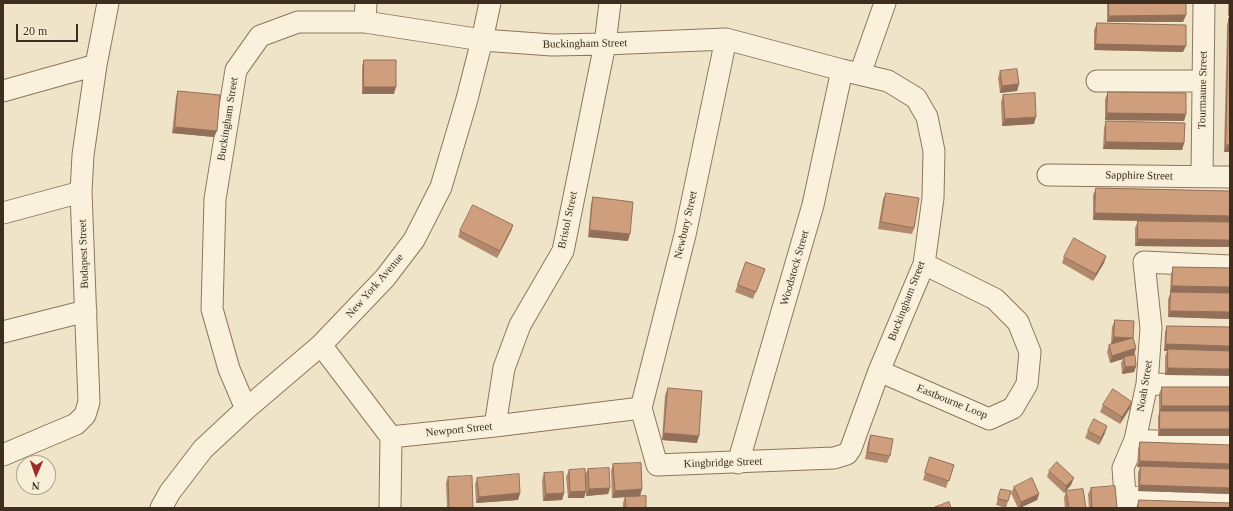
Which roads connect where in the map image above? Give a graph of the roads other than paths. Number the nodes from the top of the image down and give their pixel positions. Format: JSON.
{"nodes":[{"id":1,"x":108,"y":3,"type":"edge"},
{"id":2,"x":490,"y":3,"type":"edge"},
{"id":3,"x":610,"y":3,"type":"edge"},
{"id":4,"x":885,"y":3,"type":"edge"},
{"id":5,"x":1204,"y":3,"type":"edge"},
{"id":6,"x":365,"y":13,"type":"edge"},
{"id":7,"x":726,"y":39,"type":"junction"},
{"id":8,"x":482,"y":40,"type":"junction"},
{"id":9,"x":605,"y":44,"type":"junction"},
{"id":10,"x":96,"y":65,"type":"junction"},
{"id":11,"x":851,"y":72,"type":"junction"},
{"id":12,"x":1097,"y":81,"type":"dead end"},
{"id":13,"x":1203,"y":81,"type":"junction"},
{"id":14,"x":3,"y":91,"type":"edge"},
{"id":15,"x":1048,"y":175,"type":"dead end"},
{"id":16,"x":1202,"y":176,"type":"junction"},
{"id":17,"x":1230,"y":177,"type":"edge"},
{"id":18,"x":81,"y":192,"type":"junction"},
{"id":19,"x":3,"y":213,"type":"edge"},
{"id":20,"x":924,"y":264,"type":"junction"},
{"id":21,"x":1230,"y":266,"type":"edge"},
{"id":22,"x":86,"y":311,"type":"junction"},
{"id":23,"x":3,"y":332,"type":"edge"},
{"id":24,"x":321,"y":345,"type":"junction"},
{"id":25,"x":879,"y":371,"type":"junction"},
{"id":26,"x":1147,"y":384,"type":"junction"},
{"id":27,"x":1230,"y":385,"type":"edge"},
{"id":28,"x":641,"y":408,"type":"junction"},
{"id":29,"x":246,"y":409,"type":"junction"},
{"id":30,"x":495,"y":426,"type":"junction"},
{"id":31,"x":391,"y":437,"type":"junction"},
{"id":32,"x":1135,"y":440,"type":"junction"},
{"id":33,"x":1230,"y":445,"type":"edge"},
{"id":34,"x":847,"y":454,"type":"joint"},
{"id":35,"x":3,"y":455,"type":"edge"},
{"id":36,"x":738,"y":462,"type":"junction"},
{"id":37,"x":1230,"y":500,"type":"edge"},
{"id":38,"x":1126,"y":502,"type":"edge"},
{"id":39,"x":161,"y":508,"type":"edge"},
{"id":40,"x":390,"y":508,"type":"edge"}],
"edges":[{"from":1,"to":10,"type":"street","name":"Budapest Street"},
{"from":2,"to":8,"type":"street","name":"New York Avenue"},
{"from":3,"to":9,"type":"street","name":"Bristol Street"},
{"from":4,"to":11,"type":"street","name":"Woodstock Street"},
{"from":5,"to":13,"type":"street","name":"Tourmaune Street"},
{"from":6,"to":8,"type":"street","name":"Buckingham Street"},
{"from":6,"to":29,"type":"street","name":"Buckingham Street"},
{"from":7,"to":9,"type":"street","name":"Buckingham Street"},
{"from":7,"to":11,"type":"street","name":"Buckingham Street"},
{"from":7,"to":28,"type":"street","name":"Newbury Street"},
{"from":8,"to":9,"type":"street","name":"Buckingham Street"},
{"from":8,"to":24,"type":"street","name":"New York Avenue"},
{"from":9,"to":30,"type":"street","name":"Bristol Street"},
{"from":10,"to":14,"type":"street"},
{"from":10,"to":18,"type":"street","name":"Budapest Street"},
{"from":11,"to":20,"type":"street","name":"Buckingham Street"},
{"from":11,"to":36,"type":"street","name":"Woodstock Street"},
{"from":12,"to":13,"type":"street"},
{"from":13,"to":16,"type":"street","name":"Tourmaune Street"},
{"from":15,"to":16,"type":"street","name":"Sapphire Street"},
{"from":16,"to":17,"type":"street","name":"Sapphire Street"},
{"from":18,"to":19,"type":"street"},
{"from":18,"to":22,"type":"street","name":"Budapest Street"},
{"from":20,"to":25,"type":"street","name":"Buckingham Street"},
{"from":20,"to":25,"type":"street","name":"Eastbourne Loop"},
{"from":21,"to":26,"type":"street","name":"Noah Street"},
{"from":22,"to":23,"type":"street"},
{"from":22,"to":35,"type":"street","name":"Budapest Street"},
{"from":24,"to":29,"type":"street","name":"New York Avenue"},
{"from":24,"to":31,"type":"street"},
{"from":25,"to":34,"type":"street","name":"Buckingham Street"},
{"from":26,"to":27,"type":"street"},
{"from":26,"to":32,"type":"street","name":"Noah Street"},
{"from":28,"to":30,"type":"street","name":"Newport Street"},
{"from":28,"to":36,"type":"street","name":"Kingbridge Street"},
{"from":29,"to":39,"type":"street","name":"New York Avenue"},
{"from":30,"to":31,"type":"street","name":"Newport Street"},
{"from":31,"to":40,"type":"street"},
{"from":32,"to":33,"type":"street"},
{"from":32,"to":38,"type":"street","name":"Noah Street"},
{"from":34,"to":36,"type":"street","name":"Kingbridge Street"},
{"from":37,"to":38,"type":"street"}]}
